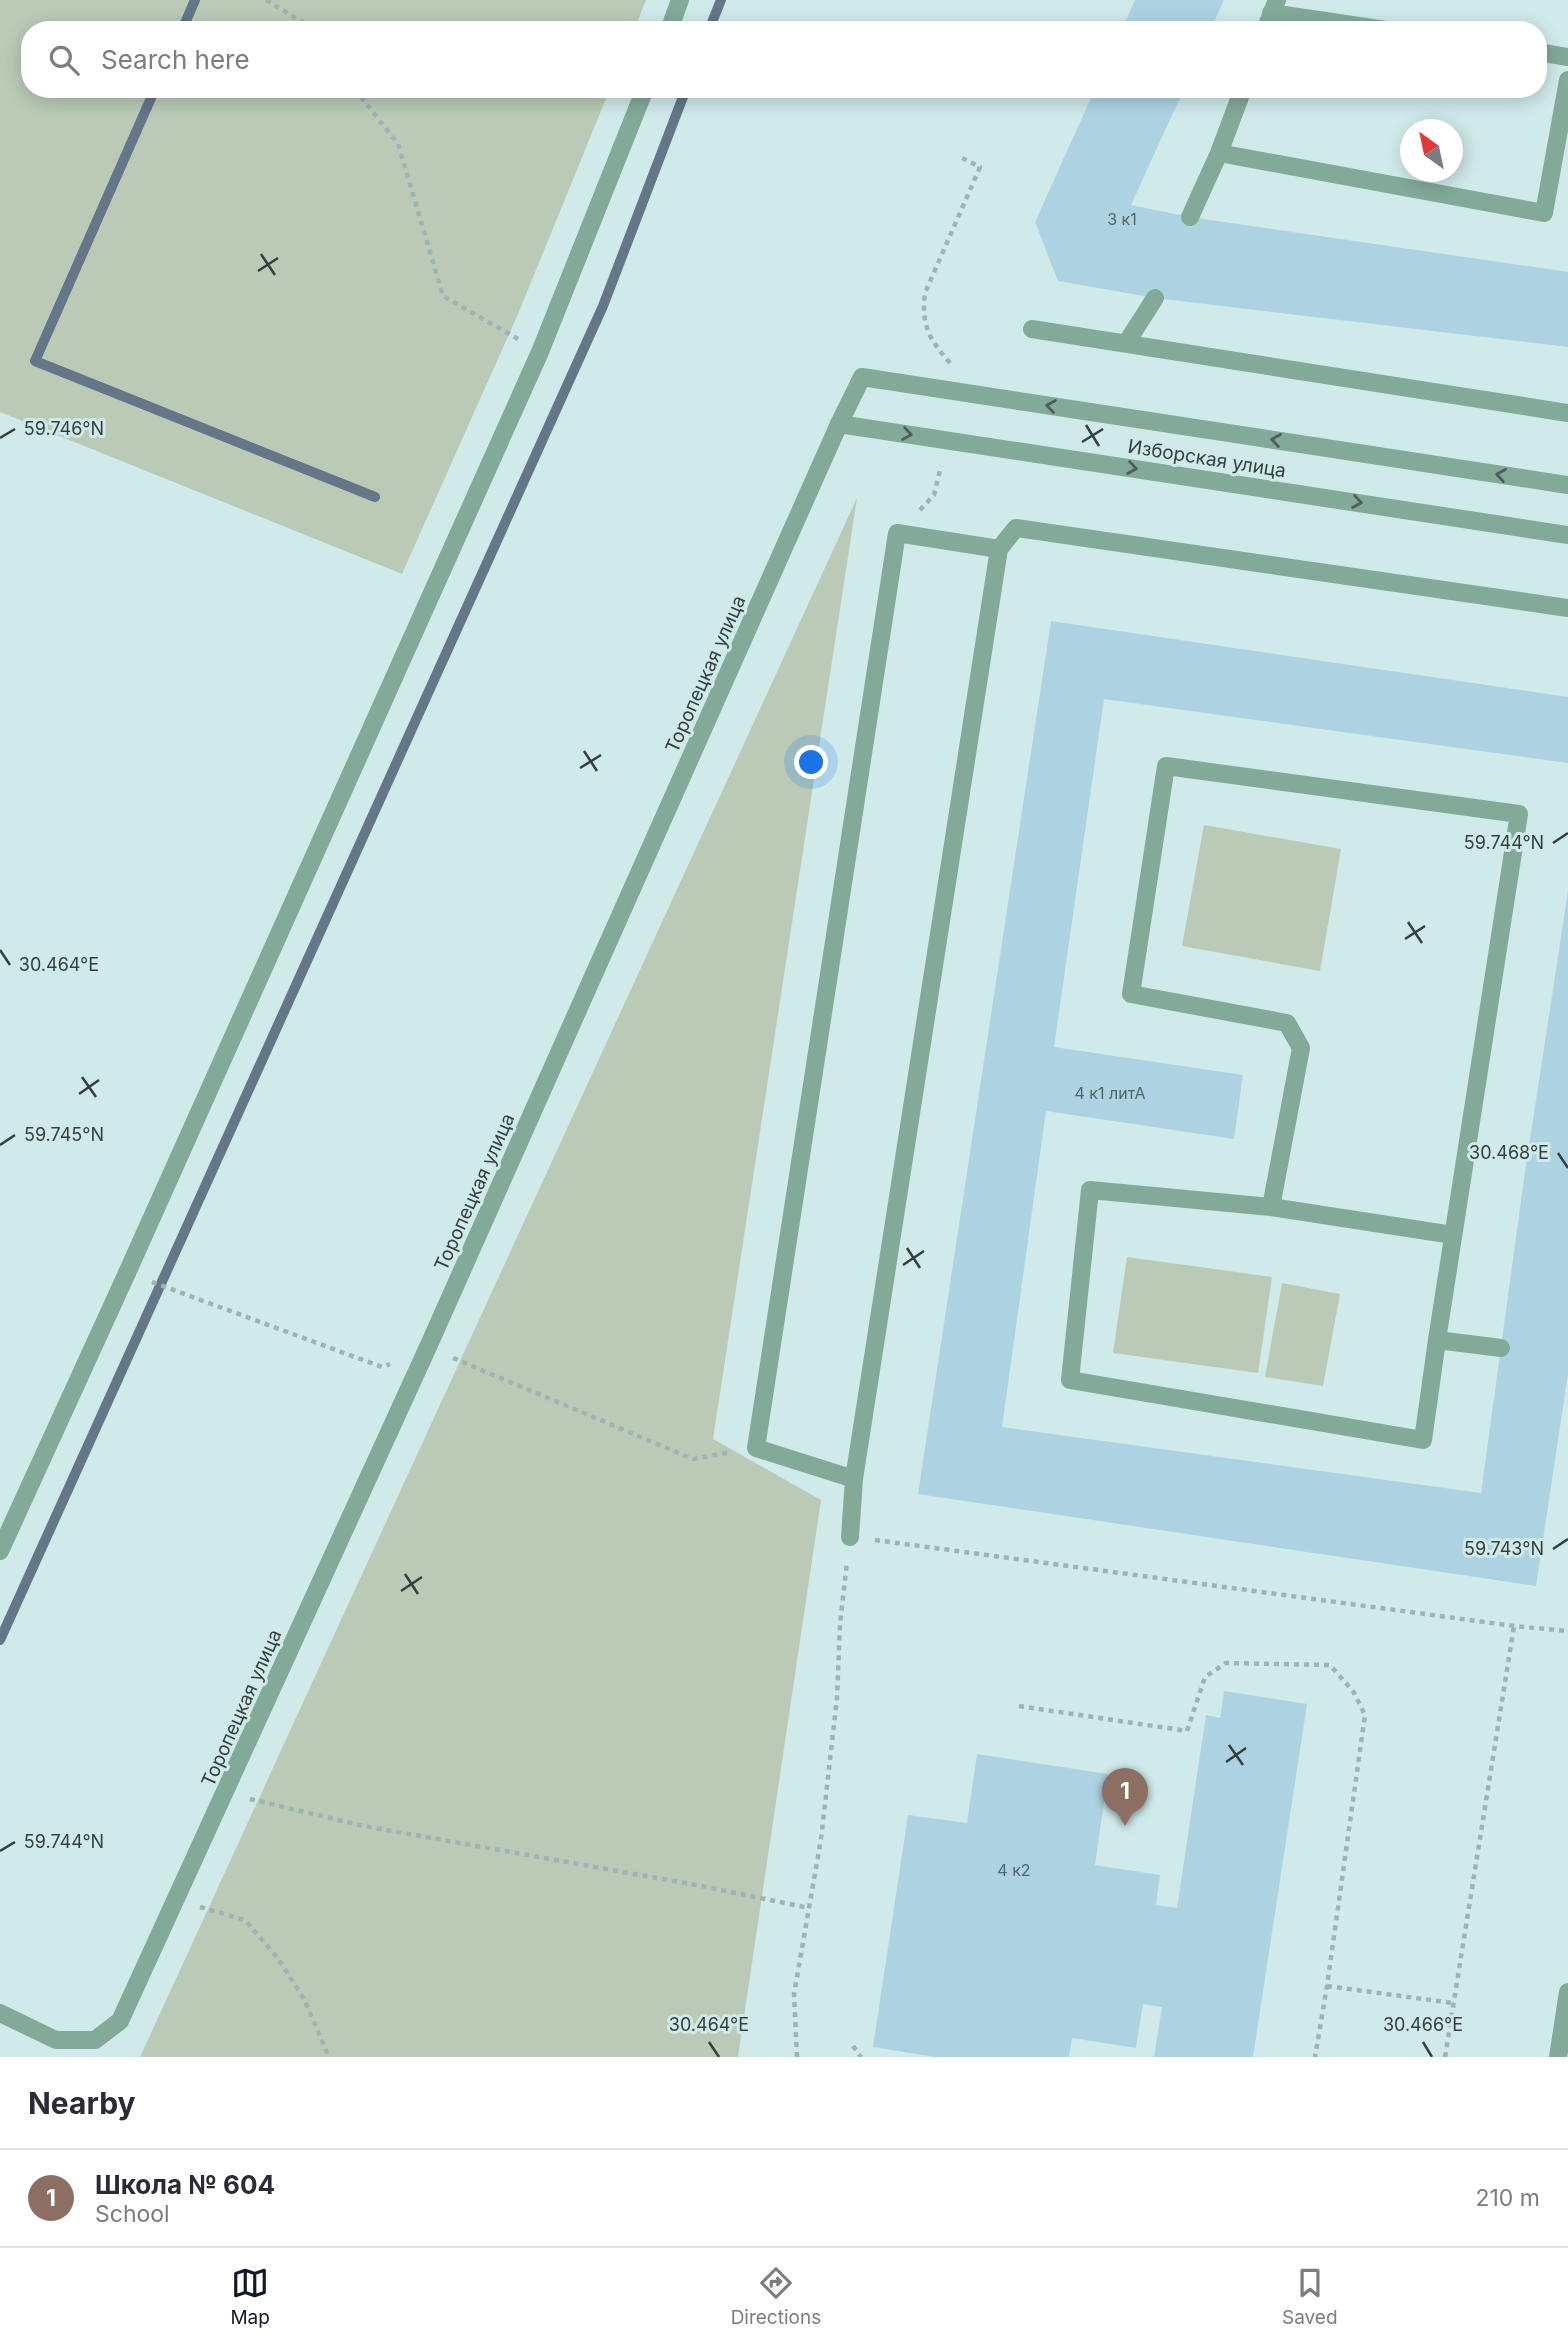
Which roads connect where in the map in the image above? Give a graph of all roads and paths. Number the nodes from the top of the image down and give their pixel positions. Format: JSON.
{"nodes":[{"id":1,"x":266,"y":0,"type":"edge"},
{"id":2,"x":680,"y":0,"type":"edge"},
{"id":3,"x":1271,"y":14,"type":"edge"},
{"id":4,"x":301,"y":21,"type":"edge"},
{"id":5,"x":672,"y":21,"type":"edge"},
{"id":6,"x":1321,"y":21,"type":"edge"},
{"id":7,"x":1547,"y":54,"type":"edge"},
{"id":8,"x":1568,"y":57,"type":"edge"},
{"id":9,"x":1568,"y":80,"type":"edge"},
{"id":10,"x":362,"y":98,"type":"edge"},
{"id":11,"x":641,"y":98,"type":"edge"},
{"id":12,"x":1240,"y":98,"type":"edge"},
{"id":13,"x":1219,"y":153,"type":"junction"},
{"id":14,"x":960,"y":157,"type":"dead end"},
{"id":15,"x":1190,"y":217,"type":"dead end"},
{"id":16,"x":1155,"y":298,"type":"dead end"},
{"id":17,"x":1032,"y":328,"type":"dead end"},
{"id":18,"x":1127,"y":342,"type":"junction"},
{"id":19,"x":540,"y":352,"type":"junction"},
{"id":20,"x":862,"y":377,"type":"joint"},
{"id":21,"x":954,"y":391,"type":"junction"},
{"id":22,"x":1568,"y":412,"type":"edge"},
{"id":23,"x":839,"y":424,"type":"junction"},
{"id":24,"x":946,"y":440,"type":"junction"},
{"id":25,"x":1568,"y":485,"type":"edge"},
{"id":26,"x":897,"y":533,"type":"junction"},
{"id":27,"x":1568,"y":535,"type":"edge"},
{"id":28,"x":999,"y":549,"type":"junction"},
{"id":29,"x":1568,"y":608,"type":"edge"},
{"id":30,"x":1271,"y":1206,"type":"junction"},
{"id":31,"x":1453,"y":1236,"type":"junction"},
{"id":32,"x":127,"y":1273,"type":"junction"},
{"id":33,"x":1437,"y":1340,"type":"junction"},
{"id":34,"x":428,"y":1347,"type":"junction"},
{"id":35,"x":1501,"y":1348,"type":"dead end"},
{"id":36,"x":756,"y":1448,"type":"junction"},
{"id":37,"x":854,"y":1479,"type":"junction"},
{"id":38,"x":850,"y":1537,"type":"junction"},
{"id":39,"x":0,"y":1551,"type":"edge"},
{"id":40,"x":1514,"y":1626,"type":"junction"},
{"id":41,"x":1568,"y":1631,"type":"edge"},
{"id":42,"x":1018,"y":1706,"type":"dead end"},
{"id":43,"x":225,"y":1793,"type":"junction"},
{"id":44,"x":177,"y":1900,"type":"junction"},
{"id":45,"x":808,"y":1908,"type":"junction"},
{"id":46,"x":1327,"y":1986,"type":"junction"},
{"id":47,"x":1568,"y":1993,"type":"edge"},
{"id":48,"x":1454,"y":2003,"type":"junction"},
{"id":49,"x":0,"y":2013,"type":"edge"},
{"id":50,"x":853,"y":2046,"type":"dead end"},
{"id":51,"x":329,"y":2057,"type":"edge"},
{"id":52,"x":797,"y":2057,"type":"edge"},
{"id":53,"x":862,"y":2057,"type":"edge"},
{"id":54,"x":1315,"y":2057,"type":"edge"},
{"id":55,"x":1445,"y":2057,"type":"edge"},
{"id":56,"x":1558,"y":2057,"type":"edge"}],
"edges":[{"from":1,"to":4,"type":"path"},
{"from":2,"to":5,"type":"street"},
{"from":3,"to":6,"type":"street"},
{"from":7,"to":8,"type":"street"},
{"from":9,"to":13,"type":"street"},
{"from":10,"to":19,"type":"path"},
{"from":11,"to":19,"type":"street"},
{"from":12,"to":13,"type":"street"},
{"from":13,"to":15,"type":"street"},
{"from":14,"to":21,"type":"path"},
{"from":16,"to":18,"type":"street"},
{"from":17,"to":18,"type":"street"},
{"from":18,"to":22,"type":"street"},
{"from":19,"to":32,"type":"street"},
{"from":20,"to":21,"type":"street","name":"Изборская улица"},
{"from":20,"to":23,"type":"street","name":"Торопецкая улица"},
{"from":25,"to":21,"type":"street","name":"Изборская улица","one_way":true},
{"from":23,"to":24,"type":"street","name":"Изборская улица","one_way":true},
{"from":23,"to":34,"type":"street","name":"Торопецкая улица"},
{"from":24,"to":26,"type":"path"},
{"from":24,"to":27,"type":"street","name":"Изборская улица","one_way":true},
{"from":26,"to":28,"type":"street"},
{"from":26,"to":36,"type":"street"},
{"from":28,"to":29,"type":"street"},
{"from":28,"to":37,"type":"street"},
{"from":30,"to":31,"type":"street"},
{"from":30,"to":31,"type":"street"},
{"from":30,"to":33,"type":"street"},
{"from":31,"to":33,"type":"street"},
{"from":32,"to":34,"type":"path"},
{"from":32,"to":39,"type":"street"},
{"from":33,"to":35,"type":"street"},
{"from":34,"to":36,"type":"path"},
{"from":34,"to":43,"type":"street","name":"Торопецкая улица"},
{"from":36,"to":37,"type":"street"},
{"from":37,"to":38,"type":"street"},
{"from":38,"to":40,"type":"path"},
{"from":38,"to":45,"type":"path"},
{"from":40,"to":41,"type":"path"},
{"from":40,"to":48,"type":"path"},
{"from":42,"to":46,"type":"path"},
{"from":43,"to":44,"type":"street","name":"Торопецкая улица"},
{"from":43,"to":45,"type":"path"},
{"from":44,"to":49,"type":"street","name":"Торопецкая улица"},
{"from":44,"to":51,"type":"path"},
{"from":45,"to":52,"type":"path"},
{"from":46,"to":48,"type":"path"},
{"from":46,"to":54,"type":"path"},
{"from":47,"to":56,"type":"street"},
{"from":48,"to":55,"type":"path"},
{"from":50,"to":53,"type":"path"}]}
